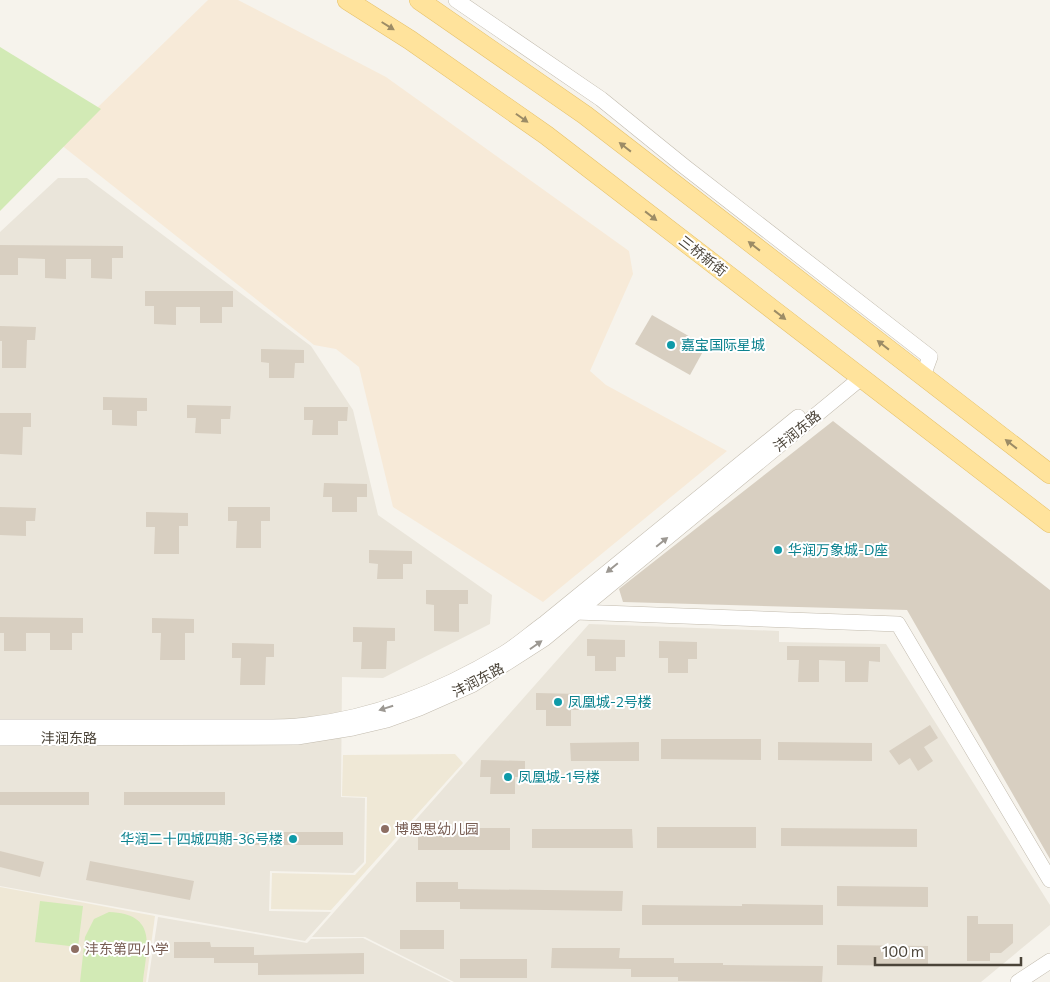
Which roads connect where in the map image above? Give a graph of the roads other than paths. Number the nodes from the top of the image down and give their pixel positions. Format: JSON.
{"nodes":[{"id":1,"x":347,"y":0,"type":"edge"},
{"id":2,"x":419,"y":0,"type":"edge"},
{"id":3,"x":456,"y":0,"type":"edge"},
{"id":4,"x":858,"y":375,"type":"junction"},
{"id":5,"x":923,"y":376,"type":"junction"},
{"id":6,"x":1050,"y":474,"type":"edge"},
{"id":7,"x":1050,"y":523,"type":"edge"},
{"id":8,"x":576,"y":612,"type":"junction"},
{"id":9,"x":0,"y":727,"type":"edge"},
{"id":10,"x":0,"y":738,"type":"edge"},
{"id":11,"x":1050,"y":880,"type":"edge"},
{"id":12,"x":1050,"y":961,"type":"edge"},
{"id":13,"x":1018,"y":982,"type":"edge"}],
"edges":[{"from":1,"to":4,"type":"main road","name":"三桥新街","one_way":true},
{"from":5,"to":2,"type":"main road","one_way":true},
{"from":3,"to":5,"type":"street"},
{"from":4,"to":7,"type":"main road","name":"三桥新街"},
{"from":8,"to":4,"type":"street","name":"沣润东路","one_way":true},
{"from":4,"to":9,"type":"street","name":"沣润东路","one_way":true},
{"from":6,"to":5,"type":"main road","one_way":true},
{"from":10,"to":8,"type":"street","name":"沣润东路","one_way":true},
{"from":8,"to":11,"type":"street"},
{"from":12,"to":13,"type":"street"}]}
